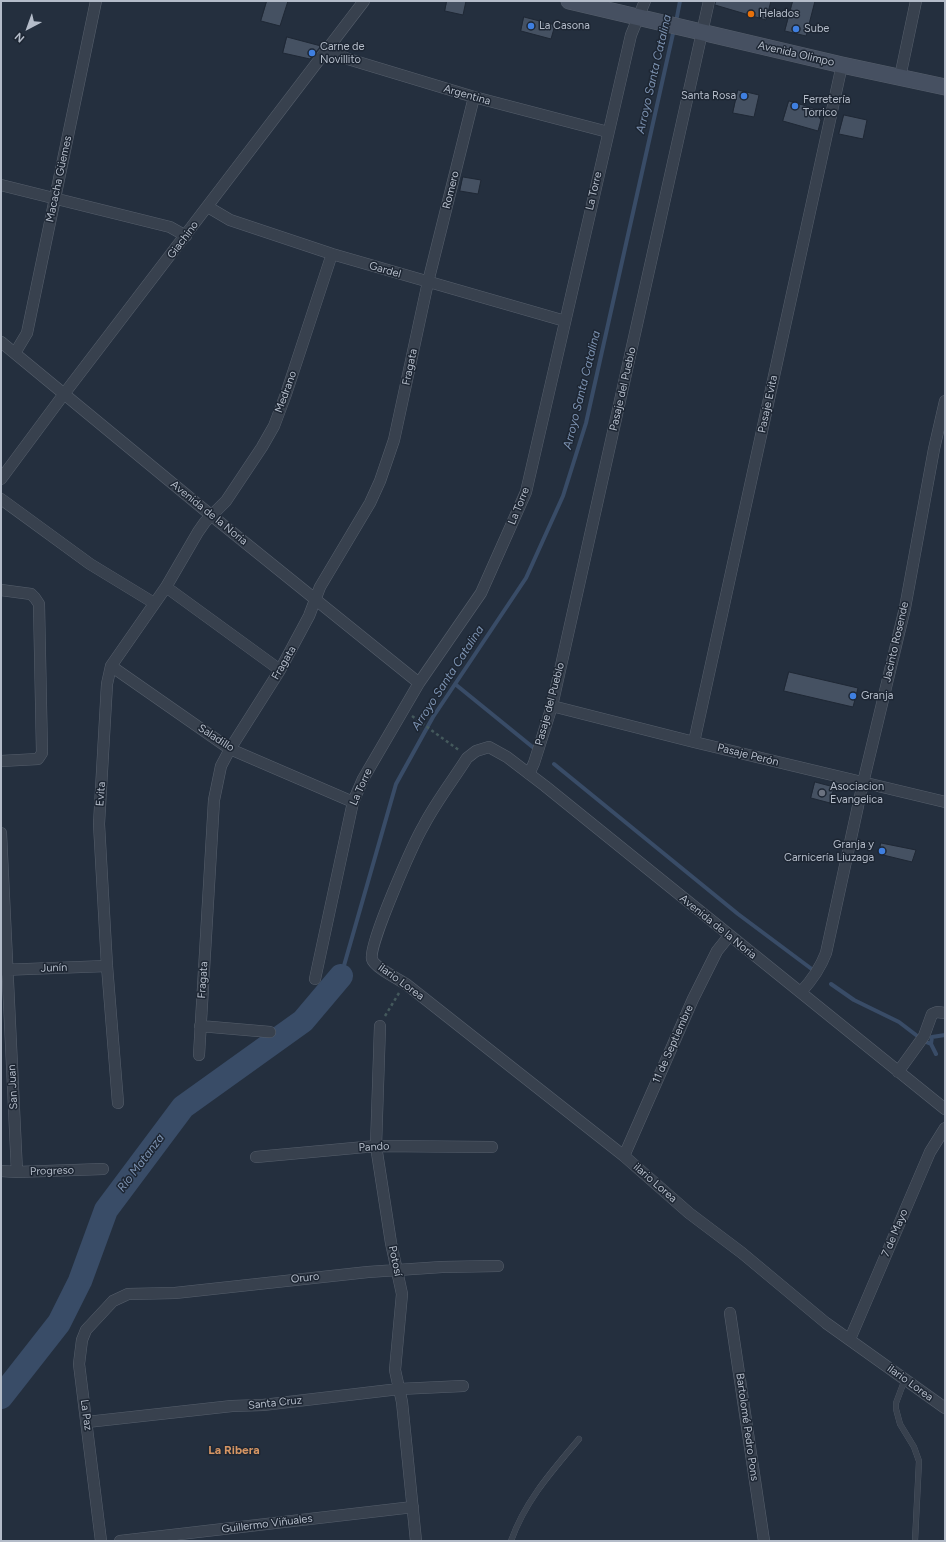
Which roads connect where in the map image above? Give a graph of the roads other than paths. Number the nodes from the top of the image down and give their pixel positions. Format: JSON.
{"nodes":[{"id":1,"x":96,"y":1,"type":"edge"},
{"id":2,"x":364,"y":1,"type":"edge"},
{"id":3,"x":569,"y":1,"type":"edge"},
{"id":4,"x":645,"y":1,"type":"edge"},
{"id":5,"x":709,"y":1,"type":"edge"},
{"id":6,"x":916,"y":1,"type":"edge"},
{"id":7,"x":643,"y":19,"type":"junction"},
{"id":8,"x":695,"y":30,"type":"junction"},
{"id":9,"x":328,"y":49,"type":"junction"},
{"id":10,"x":842,"y":65,"type":"junction"},
{"id":11,"x":900,"y":77,"type":"junction"},
{"id":12,"x":945,"y":87,"type":"edge"},
{"id":13,"x":474,"y":97,"type":"junction"},
{"id":14,"x":608,"y":132,"type":"junction"},
{"id":15,"x":1,"y":185,"type":"edge"},
{"id":16,"x":56,"y":198,"type":"junction"},
{"id":17,"x":208,"y":207,"type":"junction"},
{"id":18,"x":186,"y":236,"type":"junction"},
{"id":19,"x":332,"y":254,"type":"junction"},
{"id":20,"x":428,"y":282,"type":"junction"},
{"id":21,"x":565,"y":321,"type":"junction"},
{"id":22,"x":1,"y":342,"type":"edge"},
{"id":23,"x":15,"y":353,"type":"junction"},
{"id":24,"x":64,"y":394,"type":"junction"},
{"id":25,"x":945,"y":401,"type":"edge"},
{"id":26,"x":940,"y":450,"type":"edge"},
{"id":27,"x":1,"y":479,"type":"edge"},
{"id":28,"x":1,"y":499,"type":"edge"},
{"id":29,"x":212,"y":516,"type":"junction"},
{"id":30,"x":166,"y":586,"type":"junction"},
{"id":31,"x":1,"y":590,"type":"edge"},
{"id":32,"x":315,"y":598,"type":"junction"},
{"id":33,"x":154,"y":603,"type":"junction"},
{"id":34,"x":111,"y":666,"type":"junction"},
{"id":35,"x":280,"y":670,"type":"junction"},
{"id":36,"x":419,"y":683,"type":"junction"},
{"id":37,"x":552,"y":706,"type":"junction"},
{"id":38,"x":694,"y":742,"type":"junction"},
{"id":39,"x":230,"y":749,"type":"junction"},
{"id":40,"x":1,"y":761,"type":"edge"},
{"id":41,"x":529,"y":774,"type":"junction"},
{"id":42,"x":863,"y":783,"type":"junction"},
{"id":43,"x":353,"y":802,"type":"junction"},
{"id":44,"x":945,"y":802,"type":"edge"},
{"id":45,"x":1,"y":833,"type":"edge"},
{"id":46,"x":729,"y":936,"type":"junction"},
{"id":47,"x":371,"y":954,"type":"joint"},
{"id":48,"x":107,"y":966,"type":"junction"},
{"id":49,"x":4,"y":970,"type":"edge"},
{"id":50,"x":315,"y":979,"type":"dead end"},
{"id":51,"x":801,"y":992,"type":"junction"},
{"id":52,"x":945,"y":1012,"type":"edge"},
{"id":53,"x":200,"y":1026,"type":"junction"},
{"id":54,"x":380,"y":1026,"type":"road end"},
{"id":55,"x":270,"y":1032,"type":"dead end"},
{"id":56,"x":199,"y":1055,"type":"dead end"},
{"id":57,"x":898,"y":1072,"type":"junction"},
{"id":58,"x":118,"y":1103,"type":"dead end"},
{"id":59,"x":945,"y":1109,"type":"edge"},
{"id":60,"x":945,"y":1128,"type":"edge"},
{"id":61,"x":376,"y":1146,"type":"junction"},
{"id":62,"x":492,"y":1147,"type":"dead end"},
{"id":63,"x":624,"y":1156,"type":"junction"},
{"id":64,"x":256,"y":1157,"type":"dead end"},
{"id":65,"x":103,"y":1169,"type":"dead end"},
{"id":66,"x":1,"y":1171,"type":"edge"},
{"id":67,"x":17,"y":1172,"type":"junction"},
{"id":68,"x":498,"y":1266,"type":"dead end"},
{"id":69,"x":397,"y":1270,"type":"junction"},
{"id":70,"x":113,"y":1301,"type":"joint"},
{"id":71,"x":730,"y":1313,"type":"dead end"},
{"id":72,"x":850,"y":1339,"type":"junction"},
{"id":73,"x":905,"y":1379,"type":"junction"},
{"id":74,"x":463,"y":1386,"type":"dead end"},
{"id":75,"x":399,"y":1389,"type":"junction"},
{"id":76,"x":945,"y":1408,"type":"edge"},
{"id":77,"x":87,"y":1422,"type":"junction"},
{"id":78,"x":579,"y":1439,"type":"dead end"},
{"id":79,"x":413,"y":1507,"type":"junction"},
{"id":80,"x":101,"y":1541,"type":"edge"},
{"id":81,"x":120,"y":1541,"type":"edge"},
{"id":82,"x":416,"y":1541,"type":"edge"},
{"id":83,"x":511,"y":1541,"type":"edge"},
{"id":84,"x":764,"y":1541,"type":"edge"},
{"id":85,"x":915,"y":1541,"type":"edge"}],
"edges":[{"from":1,"to":16,"type":"street","name":"Macacha Güemes"},
{"from":2,"to":9,"type":"street","name":"Giachino"},
{"from":3,"to":7,"type":"street","name":"Avenida Olimpo"},
{"from":4,"to":7,"type":"street","name":"La Torre"},
{"from":5,"to":8,"type":"street","name":"Pasaje del Pueblo"},
{"from":6,"to":11,"type":"street"},
{"from":7,"to":8,"type":"street","name":"Avenida Olimpo"},
{"from":7,"to":14,"type":"street","name":"La Torre"},
{"from":8,"to":10,"type":"street","name":"Avenida Olimpo"},
{"from":8,"to":37,"type":"street","name":"Pasaje del Pueblo"},
{"from":9,"to":13,"type":"street","name":"Argentina"},
{"from":9,"to":17,"type":"street","name":"Giachino"},
{"from":10,"to":11,"type":"street","name":"Avenida Olimpo"},
{"from":10,"to":38,"type":"street","name":"Pasaje Evita"},
{"from":11,"to":12,"type":"street","name":"Avenida Olimpo"},
{"from":13,"to":14,"type":"street","name":"Argentina"},
{"from":13,"to":20,"type":"street","name":"Romero"},
{"from":14,"to":21,"type":"street","name":"La Torre"},
{"from":15,"to":16,"type":"street"},
{"from":16,"to":18,"type":"street"},
{"from":16,"to":23,"type":"street","name":"Macacha Güemes"},
{"from":17,"to":18,"type":"street","name":"Giachino"},
{"from":17,"to":19,"type":"street","name":"Gardel"},
{"from":18,"to":24,"type":"street","name":"Giachino"},
{"from":19,"to":20,"type":"street","name":"Gardel"},
{"from":19,"to":29,"type":"street","name":"Medrano"},
{"from":20,"to":21,"type":"street","name":"Gardel"},
{"from":20,"to":32,"type":"street","name":"Fragata"},
{"from":21,"to":36,"type":"street","name":"La Torre"},
{"from":22,"to":23,"type":"street","name":"Avenida de la Noria"},
{"from":23,"to":24,"type":"street","name":"Avenida de la Noria"},
{"from":24,"to":27,"type":"street","name":"Giachino"},
{"from":24,"to":29,"type":"street","name":"Avenida de la Noria"},
{"from":25,"to":26,"type":"street","name":"Jacinto Rosende"},
{"from":26,"to":42,"type":"street","name":"Jacinto Rosende"},
{"from":28,"to":33,"type":"street"},
{"from":29,"to":30,"type":"street","name":"Evita"},
{"from":29,"to":32,"type":"street","name":"Avenida de la Noria"},
{"from":30,"to":33,"type":"street","name":"Evita"},
{"from":30,"to":35,"type":"street"},
{"from":31,"to":40,"type":"street"},
{"from":32,"to":35,"type":"street","name":"Fragata"},
{"from":32,"to":36,"type":"street","name":"Avenida de la Noria"},
{"from":33,"to":34,"type":"street","name":"Evita"},
{"from":34,"to":39,"type":"street","name":"Saladillo"},
{"from":34,"to":48,"type":"street","name":"Evita"},
{"from":35,"to":39,"type":"street","name":"Fragata"},
{"from":36,"to":43,"type":"street","name":"La Torre"},
{"from":37,"to":38,"type":"street","name":"Pasaje Perón"},
{"from":37,"to":41,"type":"street","name":"Pasaje del Pueblo"},
{"from":38,"to":42,"type":"street","name":"Pasaje Perón"},
{"from":39,"to":43,"type":"street","name":"Saladillo"},
{"from":39,"to":53,"type":"street","name":"Fragata"},
{"from":41,"to":46,"type":"street","name":"Avenida de la Noria"},
{"from":41,"to":47,"type":"street","name":"Avenida de la Noria"},
{"from":42,"to":44,"type":"street","name":"Pasaje Perón"},
{"from":42,"to":51,"type":"street","name":"Jacinto Rosende"},
{"from":43,"to":50,"type":"street","name":"La Torre"},
{"from":45,"to":49,"type":"street","name":"San Juan"},
{"from":46,"to":51,"type":"street","name":"Avenida de la Noria"},
{"from":46,"to":63,"type":"street","name":"11 de Septiembre"},
{"from":47,"to":63,"type":"street","name":"ilario Lorea"},
{"from":48,"to":49,"type":"street","name":"Junín"},
{"from":48,"to":58,"type":"street","name":"Evita"},
{"from":49,"to":67,"type":"street","name":"San Juan"},
{"from":51,"to":57,"type":"street","name":"Avenida de la Noria"},
{"from":52,"to":57,"type":"street"},
{"from":53,"to":55,"type":"street"},
{"from":53,"to":56,"type":"street","name":"Fragata"},
{"from":54,"to":61,"type":"street","name":"Potosí"},
{"from":57,"to":59,"type":"street","name":"Avenida de la Noria"},
{"from":60,"to":72,"type":"street","name":"7 de Mayo"},
{"from":61,"to":62,"type":"street","name":"Pando"},
{"from":61,"to":64,"type":"street","name":"Pando"},
{"from":61,"to":69,"type":"street","name":"Potosí"},
{"from":63,"to":72,"type":"street","name":"ilario Lorea"},
{"from":65,"to":67,"type":"street","name":"Progreso"},
{"from":66,"to":67,"type":"street","name":"Progreso"},
{"from":68,"to":69,"type":"street","name":"Oruro"},
{"from":69,"to":70,"type":"street","name":"Oruro"},
{"from":69,"to":75,"type":"street","name":"Potosí"},
{"from":70,"to":77,"type":"street","name":"La Paz"},
{"from":71,"to":84,"type":"street","name":"Bartolomé Pedro Pons"},
{"from":72,"to":73,"type":"street","name":"ilario Lorea"},
{"from":73,"to":76,"type":"street","name":"ilario Lorea"},
{"from":73,"to":85,"type":"lane"},
{"from":74,"to":75,"type":"street","name":"Santa Cruz"},
{"from":75,"to":77,"type":"street","name":"Santa Cruz"},
{"from":75,"to":79,"type":"street","name":"Potosí"},
{"from":77,"to":80,"type":"street","name":"La Paz"},
{"from":78,"to":83,"type":"lane"},
{"from":79,"to":81,"type":"street","name":"Guillermo Viñuales"},
{"from":79,"to":82,"type":"street","name":"Potosí"}]}
